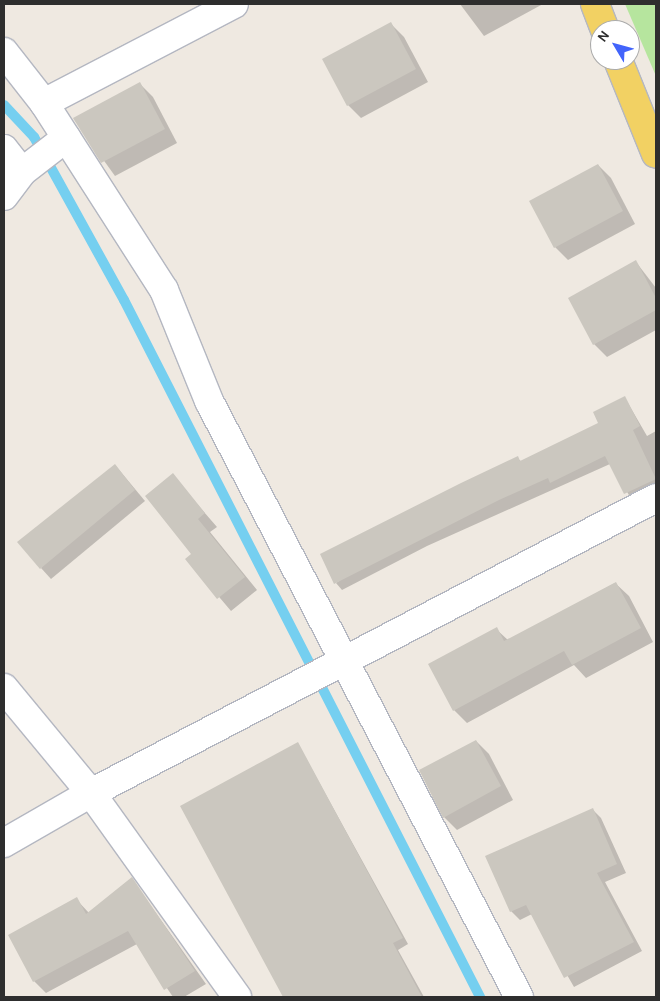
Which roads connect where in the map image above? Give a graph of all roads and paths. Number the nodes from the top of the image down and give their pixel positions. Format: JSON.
{"nodes":[{"id":1,"x":234,"y":4,"type":"edge"},
{"id":2,"x":595,"y":4,"type":"edge"},
{"id":3,"x":601,"y":20,"type":"edge"},
{"id":4,"x":4,"y":52,"type":"edge"},
{"id":5,"x":622,"y":70,"type":"edge"},
{"id":6,"x":44,"y":103,"type":"junction"},
{"id":7,"x":66,"y":138,"type":"junction"},
{"id":8,"x":4,"y":150,"type":"edge"},
{"id":9,"x":656,"y":154,"type":"edge"},
{"id":10,"x":22,"y":172,"type":"junction"},
{"id":11,"x":4,"y":196,"type":"edge"},
{"id":12,"x":656,"y":498,"type":"edge"},
{"id":13,"x":341,"y":665,"type":"junction"},
{"id":14,"x":4,"y":688,"type":"edge"},
{"id":15,"x":91,"y":793,"type":"junction"},
{"id":16,"x":4,"y":843,"type":"edge"},
{"id":17,"x":237,"y":997,"type":"edge"},
{"id":18,"x":519,"y":997,"type":"edge"}],
"edges":[{"from":1,"to":6,"type":"street"},
{"from":2,"to":3,"type":"main road"},
{"from":4,"to":6,"type":"street"},
{"from":5,"to":9,"type":"main road"},
{"from":6,"to":7,"type":"street"},
{"from":7,"to":10,"type":"street"},
{"from":7,"to":13,"type":"street"},
{"from":8,"to":10,"type":"street"},
{"from":10,"to":11,"type":"street"},
{"from":12,"to":13,"type":"street"},
{"from":13,"to":15,"type":"street"},
{"from":13,"to":18,"type":"street"},
{"from":14,"to":15,"type":"street"},
{"from":15,"to":16,"type":"street"},
{"from":15,"to":17,"type":"street"}]}
